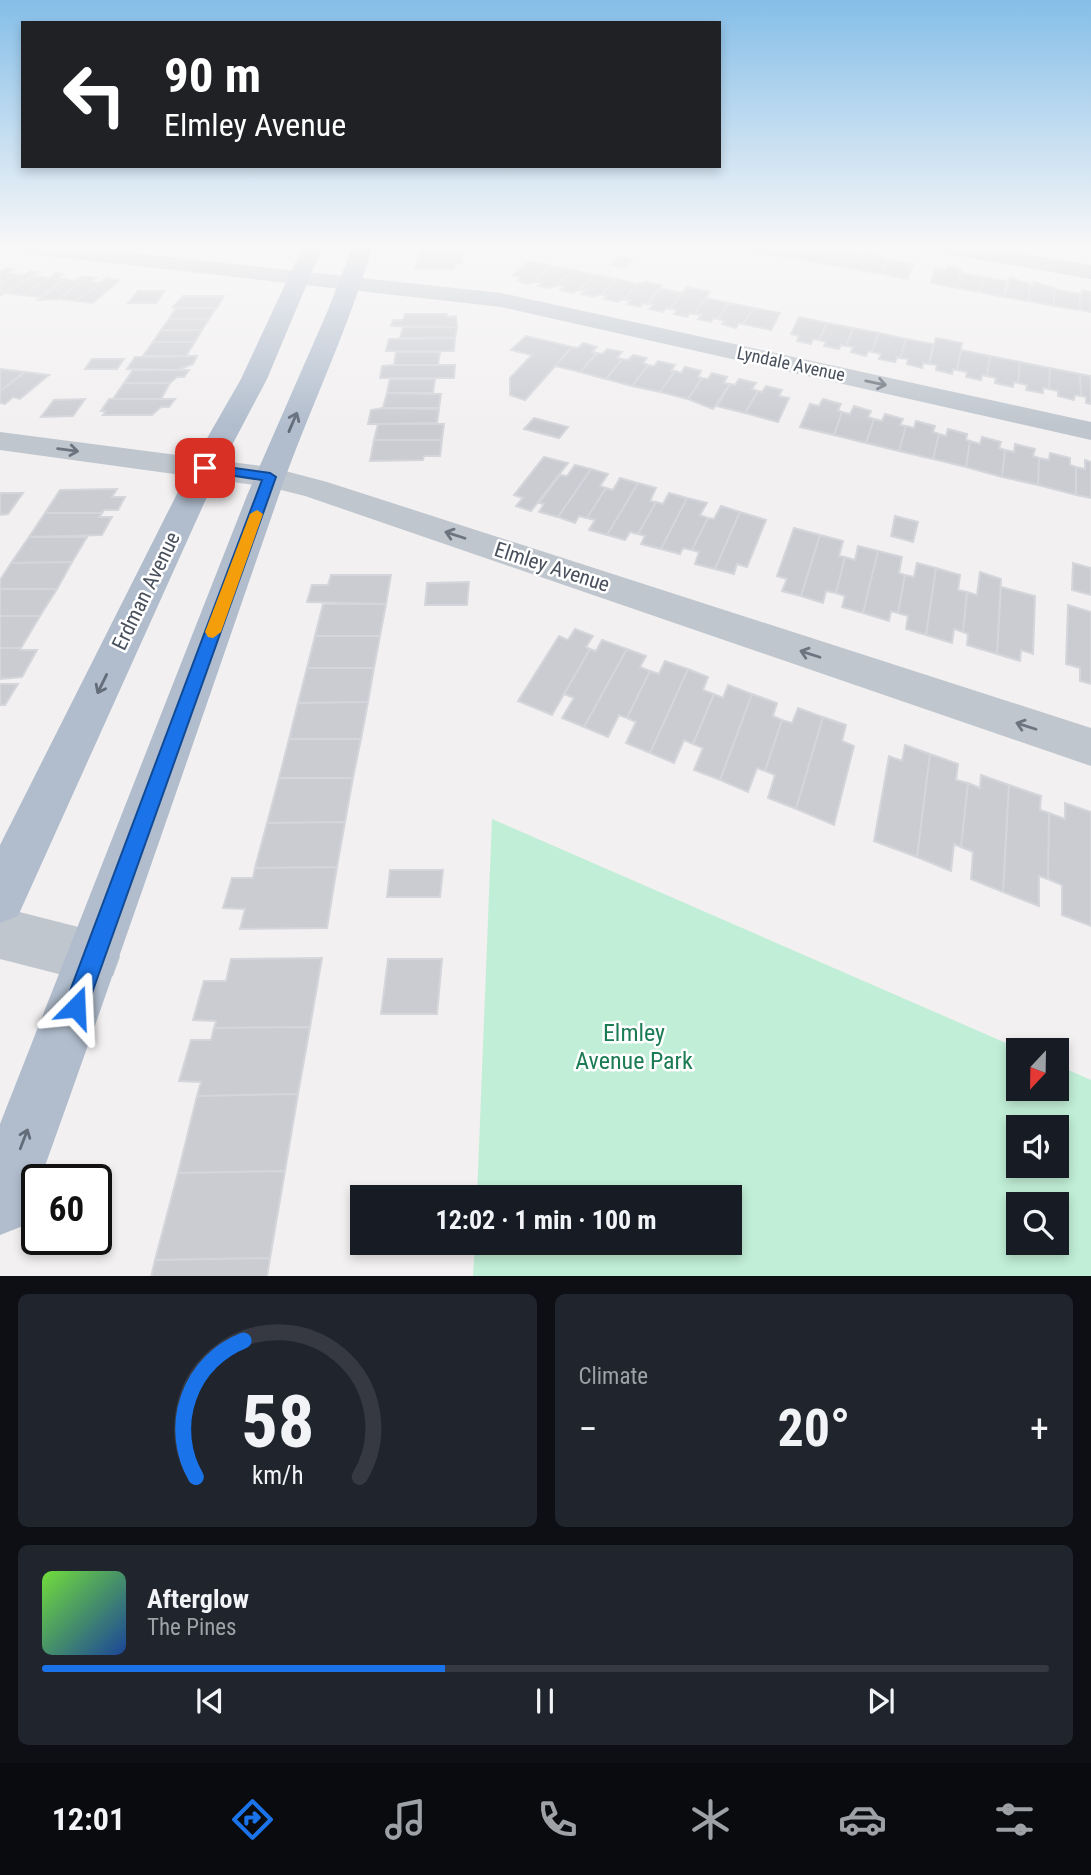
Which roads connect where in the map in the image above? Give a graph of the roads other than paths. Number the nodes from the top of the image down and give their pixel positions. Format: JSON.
{"nodes":[{"id":1,"x":286,"y":308,"type":"edge"},
{"id":2,"x":340,"y":308,"type":"edge"},
{"id":3,"x":535,"y":308,"type":"edge"},
{"id":4,"x":1091,"y":431,"type":"edge"},
{"id":5,"x":0,"y":441,"type":"edge"},
{"id":6,"x":205,"y":468,"type":"junction"},
{"id":7,"x":270,"y":477,"type":"junction"},
{"id":8,"x":1091,"y":747,"type":"edge"},
{"id":9,"x":0,"y":898,"type":"edge"},
{"id":10,"x":0,"y":933,"type":"edge"},
{"id":11,"x":94,"y":957,"type":"junction"},
{"id":12,"x":0,"y":1203,"type":"edge"}],
"edges":[{"from":1,"to":6,"type":"main road","name":"Erdman Avenue"},
{"from":7,"to":2,"type":"main road","one_way":true},
{"from":3,"to":4,"type":"street","name":"Lyndale Avenue","one_way":true},
{"from":5,"to":6,"type":"street","name":"Elmley Avenue","one_way":true},
{"from":6,"to":7,"type":"street","name":"Elmley Avenue"},
{"from":6,"to":9,"type":"main road","name":"Erdman Avenue","one_way":true},
{"from":8,"to":7,"type":"street","name":"Elmley Avenue","one_way":true},
{"from":7,"to":11,"type":"main road"},
{"from":10,"to":11,"type":"street"},
{"from":12,"to":11,"type":"main road","one_way":true}]}
